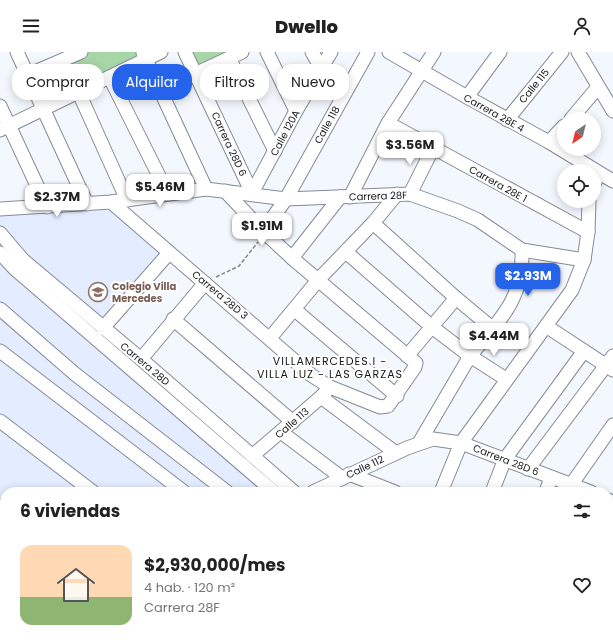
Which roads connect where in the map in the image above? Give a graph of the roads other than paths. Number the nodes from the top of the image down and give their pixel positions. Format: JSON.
{"nodes":[{"id":1,"x":17,"y":52,"type":"edge"},
{"id":2,"x":81,"y":52,"type":"edge"},
{"id":3,"x":161,"y":52,"type":"edge"},
{"id":4,"x":185,"y":52,"type":"edge"},
{"id":5,"x":242,"y":52,"type":"edge"},
{"id":6,"x":266,"y":52,"type":"edge"},
{"id":7,"x":312,"y":52,"type":"edge"},
{"id":8,"x":331,"y":52,"type":"edge"},
{"id":9,"x":368,"y":52,"type":"edge"},
{"id":10,"x":390,"y":52,"type":"edge"},
{"id":11,"x":434,"y":52,"type":"edge"},
{"id":12,"x":500,"y":52,"type":"edge"},
{"id":13,"x":562,"y":52,"type":"edge"},
{"id":14,"x":578,"y":52,"type":"edge"},
{"id":15,"x":61,"y":56,"type":"edge"},
{"id":16,"x":144,"y":56,"type":"edge"},
{"id":17,"x":229,"y":58,"type":"junction"},
{"id":18,"x":23,"y":64,"type":"edge"},
{"id":19,"x":47,"y":64,"type":"edge"},
{"id":20,"x":319,"y":64,"type":"edge"},
{"id":21,"x":324,"y":64,"type":"edge"},
{"id":22,"x":420,"y":71,"type":"junction"},
{"id":23,"x":195,"y":74,"type":"junction"},
{"id":24,"x":110,"y":78,"type":"junction"},
{"id":25,"x":104,"y":81,"type":"edge"},
{"id":26,"x":598,"y":87,"type":"junction"},
{"id":27,"x":467,"y":98,"type":"junction"},
{"id":28,"x":39,"y":100,"type":"edge"},
{"id":29,"x":64,"y":100,"type":"edge"},
{"id":30,"x":82,"y":100,"type":"edge"},
{"id":31,"x":302,"y":100,"type":"edge"},
{"id":32,"x":0,"y":106,"type":"edge"},
{"id":33,"x":43,"y":110,"type":"junction"},
{"id":34,"x":296,"y":111,"type":"junction"},
{"id":35,"x":613,"y":111,"type":"edge"},
{"id":36,"x":577,"y":112,"type":"edge"},
{"id":37,"x":507,"y":120,"type":"junction"},
{"id":38,"x":388,"y":123,"type":"junction"},
{"id":39,"x":5,"y":128,"type":"edge"},
{"id":40,"x":557,"y":133,"type":"edge"},
{"id":41,"x":549,"y":142,"type":"junction"},
{"id":42,"x":433,"y":148,"type":"junction"},
{"id":43,"x":275,"y":151,"type":"junction"},
{"id":44,"x":578,"y":164,"type":"edge"},
{"id":45,"x":601,"y":180,"type":"edge"},
{"id":46,"x":613,"y":181,"type":"edge"},
{"id":47,"x":206,"y":189,"type":"junction"},
{"id":48,"x":225,"y":191,"type":"junction"},
{"id":49,"x":168,"y":194,"type":"junction"},
{"id":50,"x":252,"y":194,"type":"junction"},
{"id":51,"x":403,"y":194,"type":"junction"},
{"id":52,"x":345,"y":197,"type":"junction"},
{"id":53,"x":286,"y":198,"type":"junction"},
{"id":54,"x":127,"y":200,"type":"junction"},
{"id":55,"x":111,"y":202,"type":"junction"},
{"id":56,"x":87,"y":204,"type":"junction"},
{"id":57,"x":47,"y":207,"type":"junction"},
{"id":58,"x":589,"y":208,"type":"edge"},
{"id":59,"x":0,"y":209,"type":"edge"},
{"id":60,"x":373,"y":223,"type":"junction"},
{"id":61,"x":263,"y":231,"type":"junction"},
{"id":62,"x":588,"y":232,"type":"junction"},
{"id":63,"x":0,"y":233,"type":"edge"},
{"id":64,"x":522,"y":250,"type":"junction"},
{"id":65,"x":346,"y":252,"type":"junction"},
{"id":66,"x":0,"y":253,"type":"edge"},
{"id":67,"x":169,"y":253,"type":"junction"},
{"id":68,"x":292,"y":258,"type":"junction"},
{"id":69,"x":584,"y":260,"type":"junction"},
{"id":70,"x":319,"y":279,"type":"junction"},
{"id":71,"x":205,"y":283,"type":"junction"},
{"id":72,"x":456,"y":298,"type":"junction"},
{"id":73,"x":0,"y":308,"type":"edge"},
{"id":74,"x":295,"y":310,"type":"junction"},
{"id":75,"x":173,"y":320,"type":"junction"},
{"id":76,"x":546,"y":326,"type":"junction"},
{"id":77,"x":432,"y":327,"type":"junction"},
{"id":78,"x":103,"y":328,"type":"junction"},
{"id":79,"x":492,"y":328,"type":"junction"},
{"id":80,"x":270,"y":338,"type":"junction"},
{"id":81,"x":0,"y":351,"type":"edge"},
{"id":82,"x":584,"y":351,"type":"junction"},
{"id":83,"x":408,"y":356,"type":"junction"},
{"id":84,"x":470,"y":356,"type":"junction"},
{"id":85,"x":141,"y":359,"type":"junction"},
{"id":86,"x":611,"y":364,"type":"edge"},
{"id":87,"x":506,"y":379,"type":"junction"},
{"id":88,"x":330,"y":387,"type":"junction"},
{"id":89,"x":397,"y":396,"type":"junction"},
{"id":90,"x":321,"y":397,"type":"junction"},
{"id":91,"x":0,"y":421,"type":"edge"},
{"id":92,"x":294,"y":422,"type":"junction"},
{"id":93,"x":613,"y":425,"type":"edge"},
{"id":94,"x":281,"y":432,"type":"junction"},
{"id":95,"x":419,"y":443,"type":"junction"},
{"id":96,"x":461,"y":443,"type":"junction"},
{"id":97,"x":396,"y":453,"type":"junction"},
{"id":98,"x":252,"y":456,"type":"junction"},
{"id":99,"x":505,"y":460,"type":"junction"},
{"id":100,"x":528,"y":468,"type":"junction"},
{"id":101,"x":346,"y":476,"type":"junction"},
{"id":102,"x":551,"y":478,"type":"junction"},
{"id":103,"x":571,"y":485,"type":"junction"},
{"id":104,"x":86,"y":487,"type":"edge"},
{"id":105,"x":177,"y":487,"type":"edge"},
{"id":106,"x":221,"y":487,"type":"edge"},
{"id":107,"x":268,"y":487,"type":"edge"},
{"id":108,"x":288,"y":487,"type":"edge"},
{"id":109,"x":323,"y":487,"type":"edge"},
{"id":110,"x":380,"y":487,"type":"edge"},
{"id":111,"x":443,"y":487,"type":"edge"},
{"id":112,"x":494,"y":487,"type":"edge"},
{"id":113,"x":548,"y":487,"type":"edge"},
{"id":114,"x":576,"y":487,"type":"edge"}],
"edges":[{"from":1,"to":18,"type":"street"},
{"from":2,"to":15,"type":"street"},
{"from":3,"to":16,"type":"street"},
{"from":4,"to":23,"type":"street","name":"Carrera 28D 6"},
{"from":5,"to":17,"type":"street"},
{"from":6,"to":34,"type":"street"},
{"from":7,"to":20,"type":"street"},
{"from":8,"to":21,"type":"street","name":"Calle 120A"},
{"from":9,"to":53,"type":"street","name":"Calle 118"},
{"from":10,"to":22,"type":"street","name":"Carrera 28E 4"},
{"from":11,"to":22,"type":"street"},
{"from":12,"to":27,"type":"street"},
{"from":13,"to":37,"type":"street","name":"Calle 115"},
{"from":14,"to":26,"type":"street"},
{"from":15,"to":19,"type":"street"},
{"from":16,"to":24,"type":"street"},
{"from":16,"to":47,"type":"street"},
{"from":17,"to":23,"type":"street"},
{"from":17,"to":43,"type":"street"},
{"from":22,"to":27,"type":"street","name":"Carrera 28E 4"},
{"from":22,"to":38,"type":"street"},
{"from":23,"to":50,"type":"street","name":"Carrera 28D 6"},
{"from":24,"to":25,"type":"street"},
{"from":24,"to":49,"type":"street"},
{"from":26,"to":35,"type":"street"},
{"from":26,"to":36,"type":"street"},
{"from":27,"to":37,"type":"street","name":"Carrera 28E 4"},
{"from":28,"to":33,"type":"street"},
{"from":29,"to":33,"type":"street"},
{"from":30,"to":54,"type":"street"},
{"from":31,"to":34,"type":"street","name":"Calle 120A"},
{"from":32,"to":39,"type":"street"},
{"from":33,"to":39,"type":"street"},
{"from":33,"to":56,"type":"street"},
{"from":34,"to":43,"type":"street","name":"Calle 120A"},
{"from":37,"to":41,"type":"street","name":"Carrera 28E 4"},
{"from":38,"to":42,"type":"street","name":"Carrera 28E 1"},
{"from":38,"to":52,"type":"street"},
{"from":39,"to":57,"type":"street"},
{"from":40,"to":41,"type":"street"},
{"from":41,"to":44,"type":"street","name":"Carrera 28E 4"},
{"from":42,"to":51,"type":"street"},
{"from":42,"to":62,"type":"street","name":"Carrera 28E 1"},
{"from":43,"to":50,"type":"street","name":"Calle 120A"},
{"from":45,"to":46,"type":"street","name":"Carrera 28E 4"},
{"from":47,"to":48,"type":"street","name":"Carrera 28F"},
{"from":47,"to":49,"type":"street"},
{"from":48,"to":50,"type":"street","name":"Carrera 28F"},
{"from":48,"to":61,"type":"street"},
{"from":49,"to":54,"type":"street"},
{"from":50,"to":53,"type":"street","name":"Carrera 28F"},
{"from":51,"to":52,"type":"street","name":"Carrera 28F"},
{"from":51,"to":60,"type":"street"},
{"from":51,"to":64,"type":"street","name":"Carrera 28F"},
{"from":52,"to":53,"type":"street","name":"Carrera 28F"},
{"from":52,"to":68,"type":"street"},
{"from":53,"to":61,"type":"street","name":"Calle 118"},
{"from":54,"to":55,"type":"street"},
{"from":55,"to":56,"type":"street"},
{"from":55,"to":67,"type":"street","name":"Carrera 28D 3"},
{"from":56,"to":57,"type":"street"},
{"from":57,"to":59,"type":"street"},
{"from":58,"to":62,"type":"street"},
{"from":60,"to":65,"type":"street"},
{"from":60,"to":72,"type":"street"},
{"from":61,"to":68,"type":"street"},
{"from":62,"to":69,"type":"street"},
{"from":63,"to":78,"type":"street","name":"Carrera 28D"},
{"from":64,"to":69,"type":"street","name":"Carrera 28F"},
{"from":64,"to":79,"type":"street"},
{"from":65,"to":70,"type":"street"},
{"from":65,"to":77,"type":"street"},
{"from":66,"to":107,"type":"street","name":"Carrera 28D"},
{"from":67,"to":71,"type":"street","name":"Carrera 28D 3"},
{"from":67,"to":78,"type":"street"},
{"from":68,"to":70,"type":"street"},
{"from":69,"to":76,"type":"street"},
{"from":70,"to":74,"type":"street"},
{"from":70,"to":83,"type":"street"},
{"from":71,"to":75,"type":"street"},
{"from":71,"to":80,"type":"street","name":"Carrera 28D 3"},
{"from":72,"to":77,"type":"street"},
{"from":72,"to":79,"type":"street"},
{"from":73,"to":106,"type":"street"},
{"from":74,"to":80,"type":"street"},
{"from":74,"to":89,"type":"street"},
{"from":75,"to":85,"type":"street"},
{"from":75,"to":92,"type":"street"},
{"from":76,"to":82,"type":"street"},
{"from":76,"to":87,"type":"street"},
{"from":77,"to":83,"type":"street"},
{"from":77,"to":84,"type":"street"},
{"from":78,"to":85,"type":"street","name":"Carrera 28D"},
{"from":79,"to":84,"type":"street"},
{"from":80,"to":88,"type":"street","name":"Carrera 28D 3"},
{"from":81,"to":105,"type":"street"},
{"from":82,"to":86,"type":"street"},
{"from":82,"to":99,"type":"street"},
{"from":83,"to":89,"type":"street"},
{"from":84,"to":87,"type":"street"},
{"from":84,"to":95,"type":"street"},
{"from":85,"to":98,"type":"street","name":"Carrera 28D"},
{"from":86,"to":100,"type":"street"},
{"from":87,"to":96,"type":"street"},
{"from":88,"to":89,"type":"street"},
{"from":88,"to":90,"type":"street","name":"Calle 113"},
{"from":90,"to":92,"type":"street","name":"Calle 113"},
{"from":90,"to":97,"type":"street"},
{"from":91,"to":104,"type":"street"},
{"from":92,"to":94,"type":"street","name":"Calle 113"},
{"from":93,"to":103,"type":"street"},
{"from":94,"to":98,"type":"street","name":"Calle 113"},
{"from":94,"to":101,"type":"street"},
{"from":95,"to":96,"type":"street","name":"Carrera 28D 6"},
{"from":95,"to":97,"type":"street","name":"Calle 112"},
{"from":96,"to":99,"type":"street","name":"Carrera 28D 6"},
{"from":96,"to":111,"type":"street"},
{"from":97,"to":101,"type":"street","name":"Calle 112"},
{"from":98,"to":108,"type":"street","name":"Carrera 28D"},
{"from":99,"to":100,"type":"street","name":"Carrera 28D 6"},
{"from":99,"to":112,"type":"street"},
{"from":100,"to":102,"type":"street","name":"Carrera 28D 6"},
{"from":101,"to":109,"type":"street","name":"Calle 112"},
{"from":101,"to":110,"type":"street"},
{"from":102,"to":103,"type":"street","name":"Carrera 28D 6"},
{"from":102,"to":113,"type":"street"},
{"from":103,"to":114,"type":"street","name":"Carrera 28D 6"}]}
